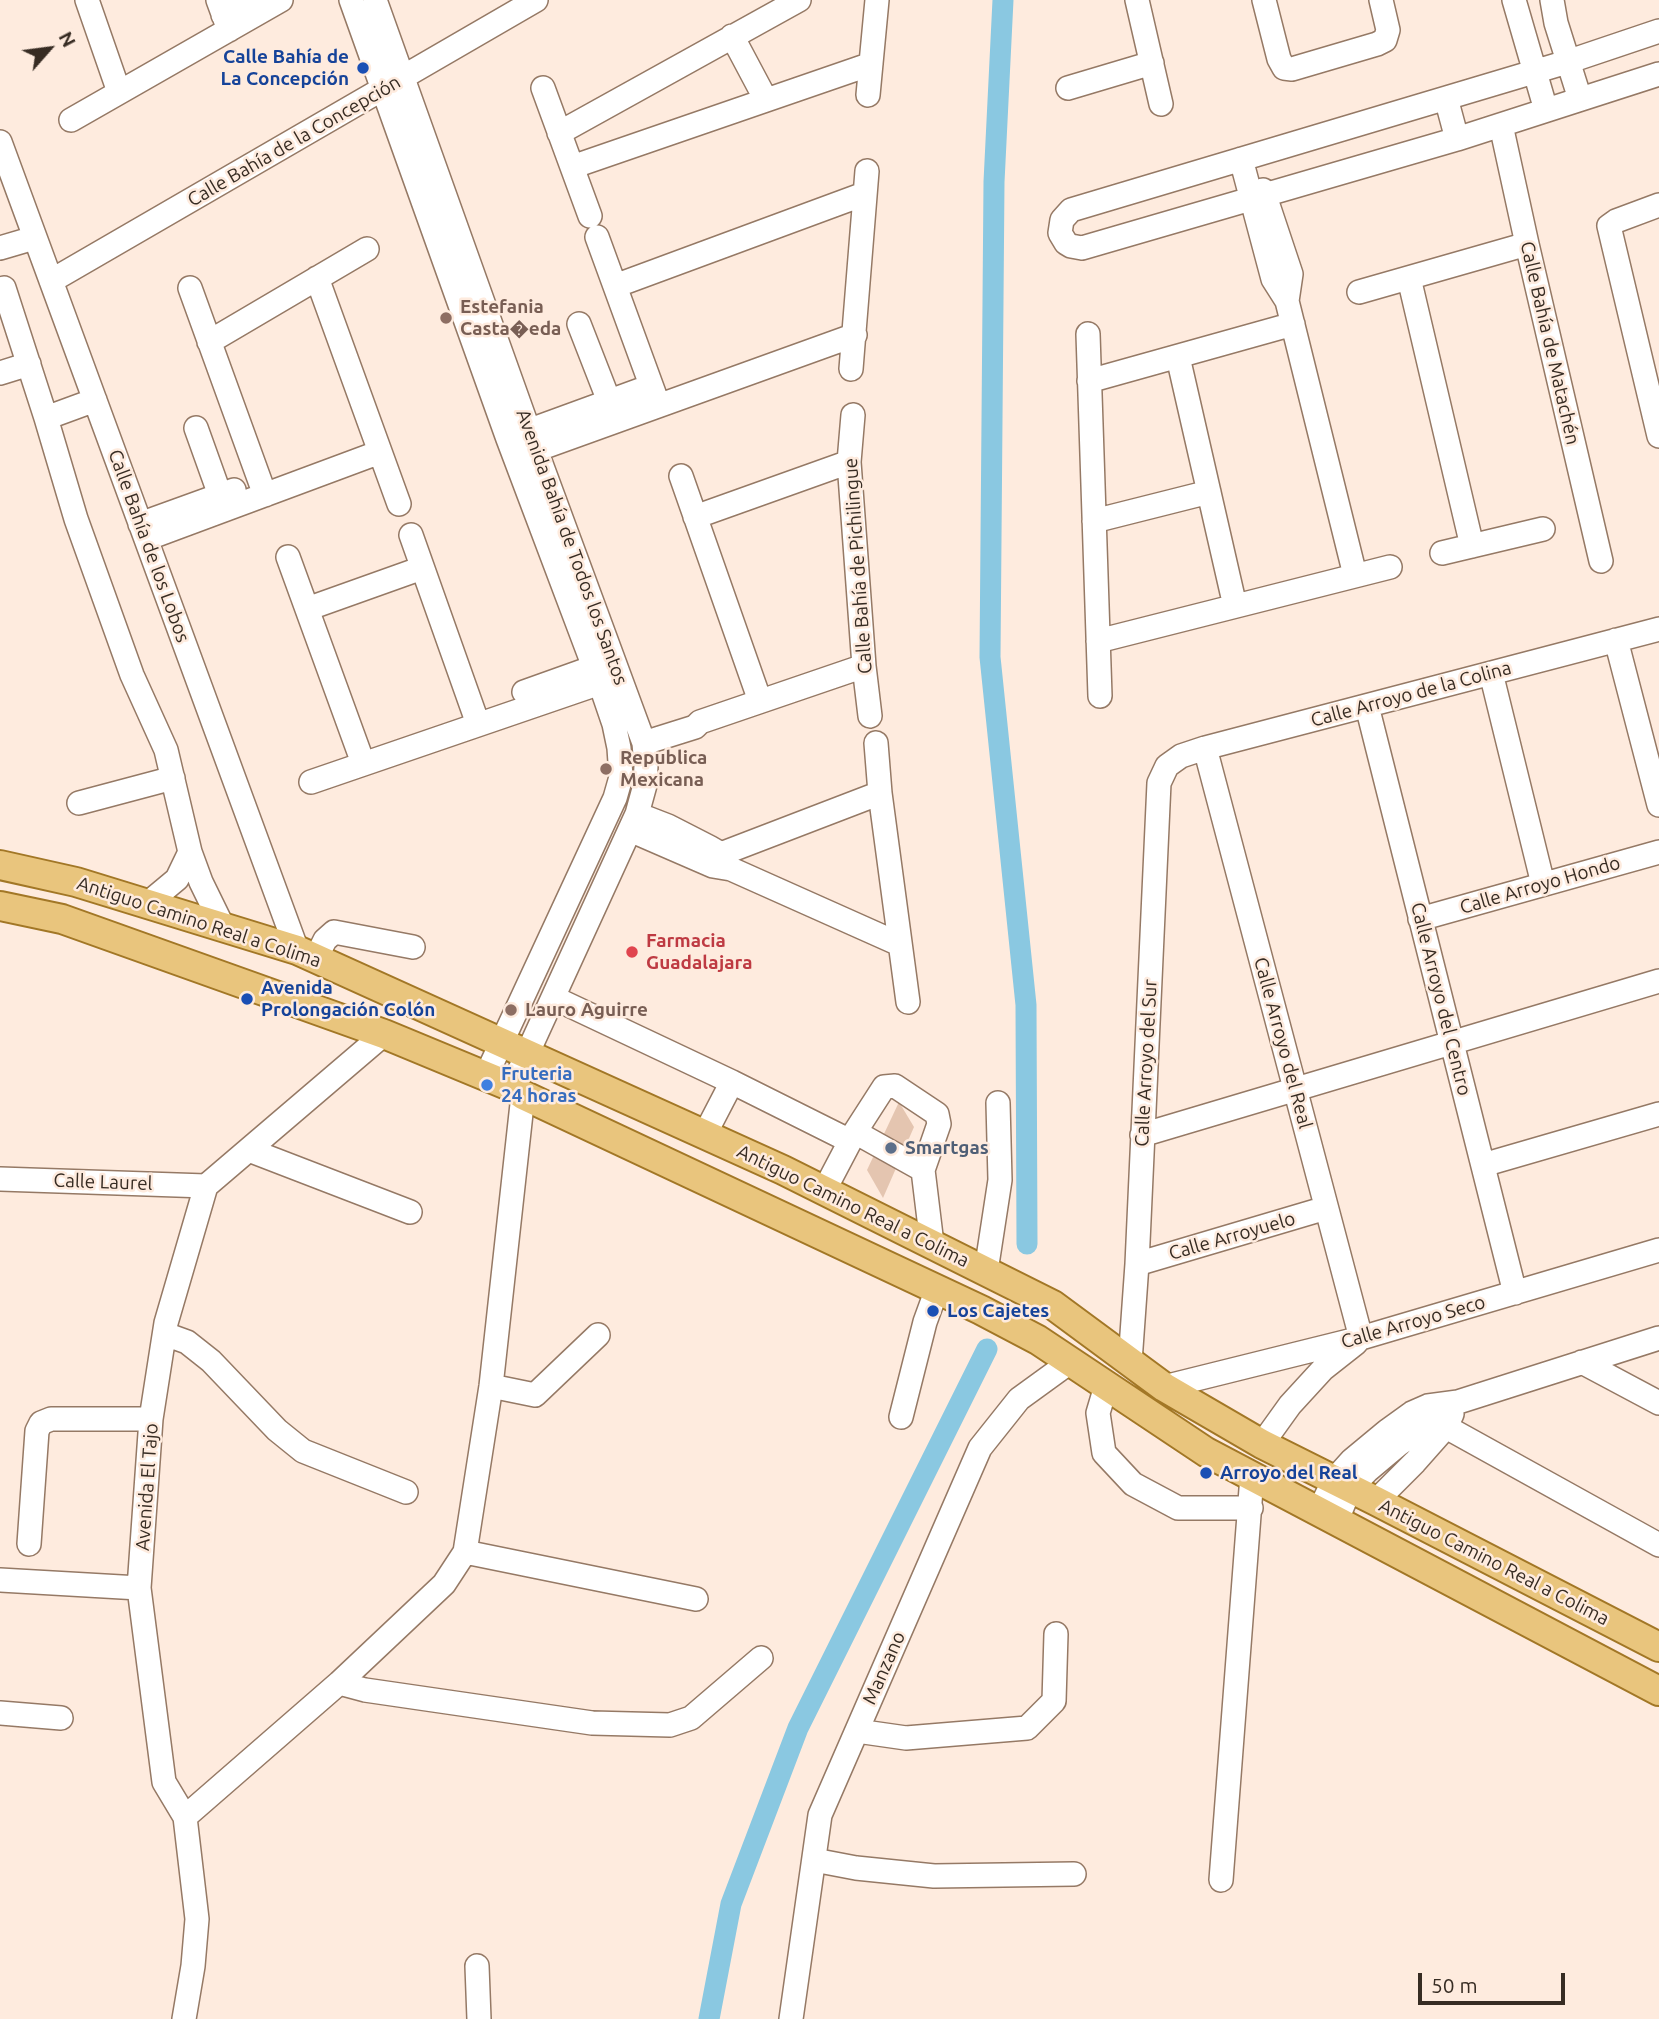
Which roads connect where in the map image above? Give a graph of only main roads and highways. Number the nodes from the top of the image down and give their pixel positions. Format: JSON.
{"nodes":[{"id":1,"x":0,"y":865,"type":"edge"},
{"id":2,"x":0,"y":906,"type":"edge"},
{"id":3,"x":1659,"y":1647,"type":"edge"},
{"id":4,"x":1659,"y":1691,"type":"edge"}],
"edges":[{"from":1,"to":3,"type":"main road","name":"Antiguo Camino Real a Colima"},
{"from":2,"to":4,"type":"main road","name":"Antiguo Camino Real a Colima"}]}
